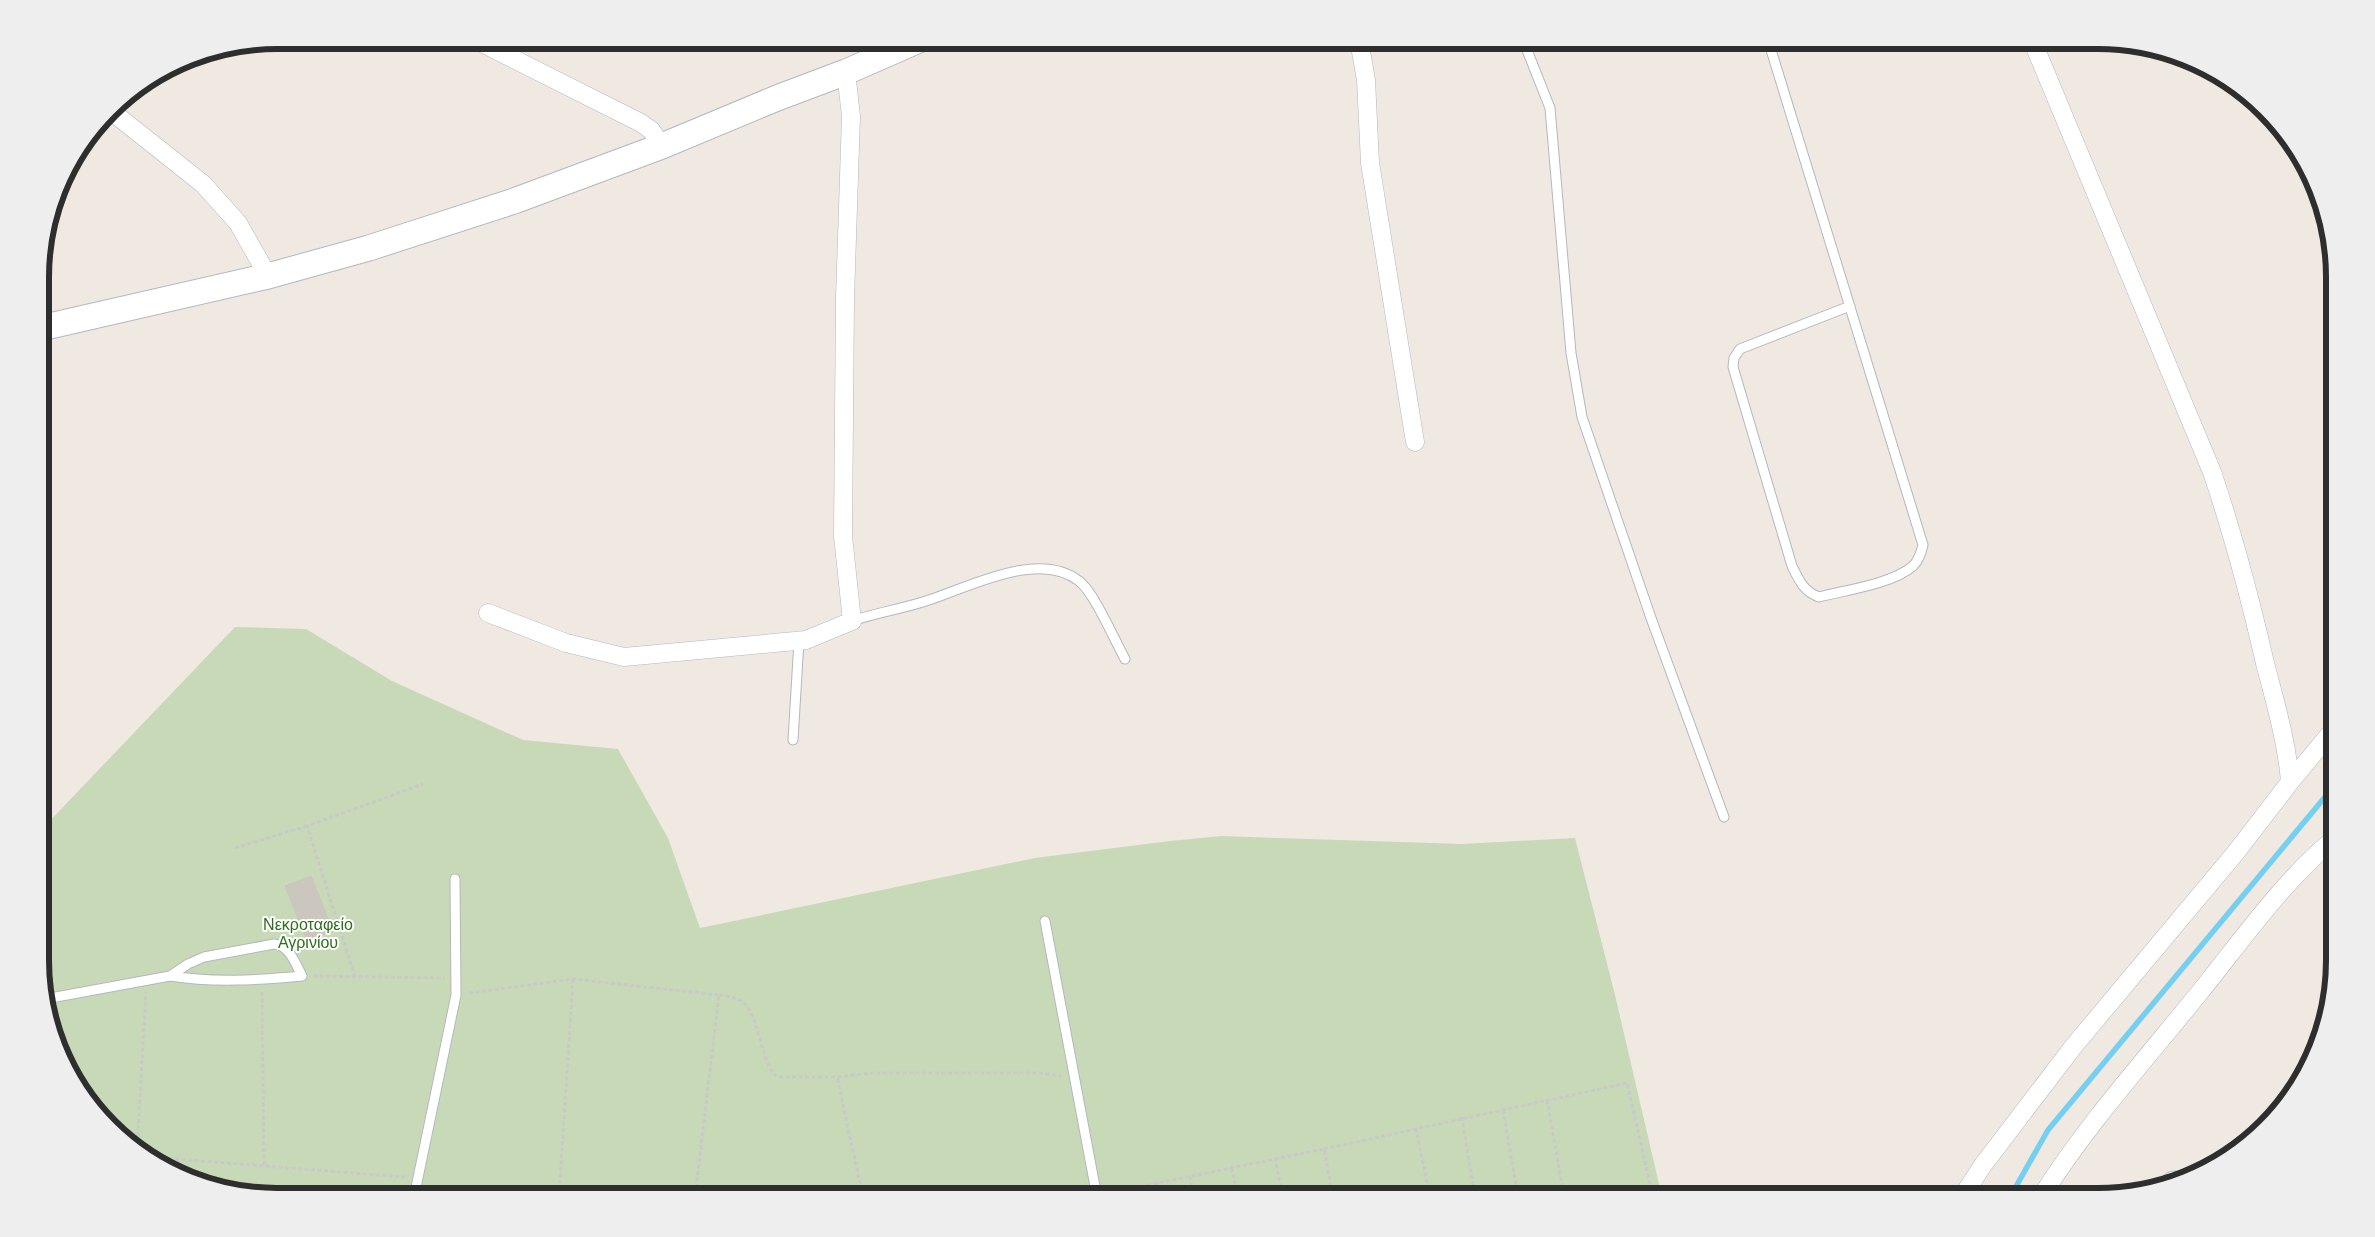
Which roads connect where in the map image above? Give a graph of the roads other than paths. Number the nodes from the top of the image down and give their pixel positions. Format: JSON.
{"nodes":[{"id":1,"x":494,"y":49,"type":"edge"},
{"id":2,"x":898,"y":49,"type":"edge"},
{"id":3,"x":1361,"y":49,"type":"edge"},
{"id":4,"x":1527,"y":49,"type":"edge"},
{"id":5,"x":1771,"y":49,"type":"edge"},
{"id":6,"x":2036,"y":49,"type":"edge"},
{"id":7,"x":846,"y":72,"type":"junction"},
{"id":8,"x":117,"y":115,"type":"edge"},
{"id":9,"x":662,"y":146,"type":"junction"},
{"id":10,"x":268,"y":276,"type":"junction"},
{"id":11,"x":1850,"y":306,"type":"junction"},
{"id":12,"x":49,"y":326,"type":"edge"},
{"id":13,"x":1415,"y":442,"type":"dead end"},
{"id":14,"x":488,"y":613,"type":"dead end"},
{"id":15,"x":852,"y":620,"type":"junction"},
{"id":16,"x":799,"y":641,"type":"junction"},
{"id":17,"x":1125,"y":659,"type":"dead end"},
{"id":18,"x":2326,"y":739,"type":"edge"},
{"id":19,"x":793,"y":740,"type":"dead end"},
{"id":20,"x":2290,"y":782,"type":"junction"},
{"id":21,"x":1724,"y":817,"type":"dead end"},
{"id":22,"x":2326,"y":846,"type":"edge"},
{"id":23,"x":455,"y":879,"type":"dead end"},
{"id":24,"x":1045,"y":921,"type":"dead end"},
{"id":25,"x":170,"y":976,"type":"junction"},
{"id":26,"x":52,"y":998,"type":"edge"},
{"id":27,"x":416,"y":1188,"type":"edge"},
{"id":28,"x":1095,"y":1188,"type":"edge"},
{"id":29,"x":1967,"y":1188,"type":"edge"},
{"id":30,"x":2046,"y":1188,"type":"edge"}],
"edges":[{"from":1,"to":9,"type":"street"},
{"from":2,"to":7,"type":"street"},
{"from":3,"to":13,"type":"street"},
{"from":4,"to":21,"type":"lane"},
{"from":5,"to":11,"type":"lane"},
{"from":6,"to":20,"type":"street"},
{"from":7,"to":9,"type":"street"},
{"from":7,"to":15,"type":"street"},
{"from":8,"to":10,"type":"street"},
{"from":9,"to":10,"type":"street"},
{"from":10,"to":12,"type":"street"},
{"from":11,"to":11,"type":"lane"},
{"from":14,"to":16,"type":"street"},
{"from":15,"to":16,"type":"street"},
{"from":15,"to":17,"type":"lane"},
{"from":16,"to":19,"type":"lane"},
{"from":18,"to":20,"type":"street"},
{"from":20,"to":29,"type":"street"},
{"from":22,"to":30,"type":"street"},
{"from":23,"to":27,"type":"lane"},
{"from":24,"to":28,"type":"lane"},
{"from":25,"to":25,"type":"lane"},
{"from":25,"to":26,"type":"lane"}]}
